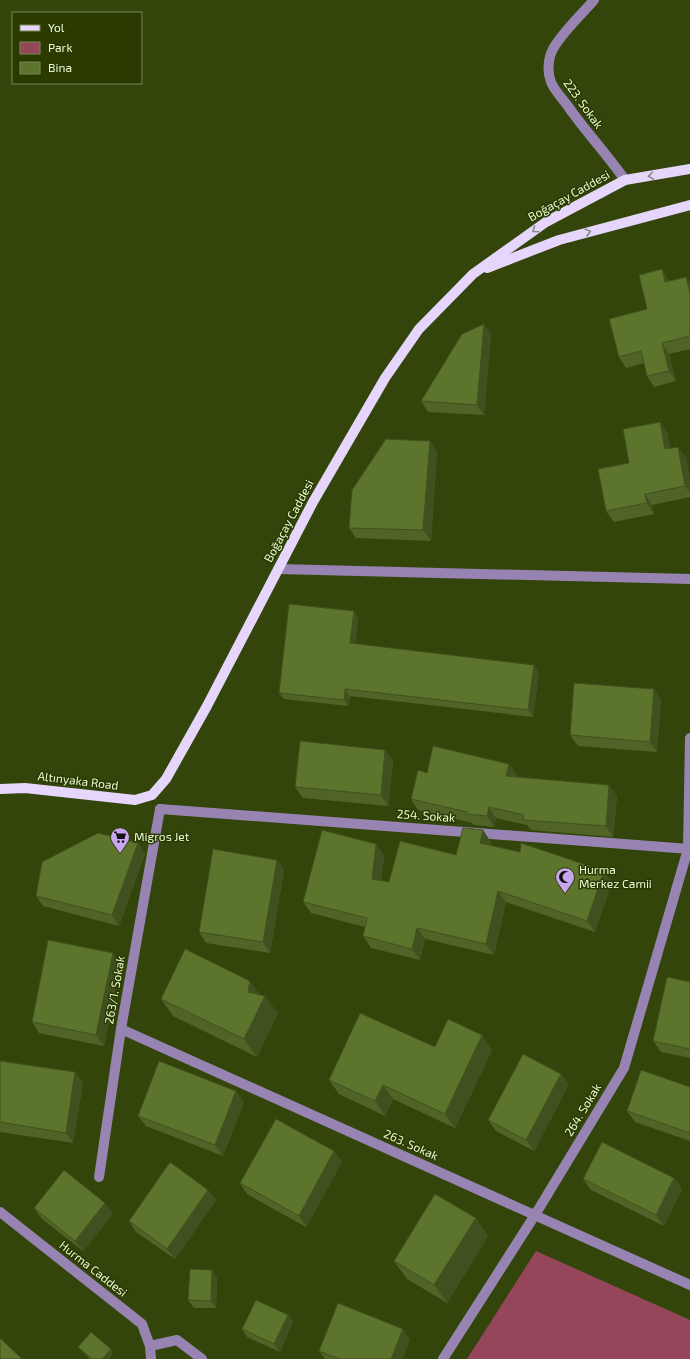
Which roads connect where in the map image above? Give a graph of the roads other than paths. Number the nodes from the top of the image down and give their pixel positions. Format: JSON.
{"nodes":[{"id":1,"x":594,"y":0,"type":"edge"},
{"id":2,"x":690,"y":170,"type":"edge"},
{"id":3,"x":625,"y":180,"type":"junction"},
{"id":4,"x":690,"y":205,"type":"edge"},
{"id":5,"x":473,"y":274,"type":"junction"},
{"id":6,"x":278,"y":569,"type":"junction"},
{"id":7,"x":690,"y":579,"type":"edge"},
{"id":8,"x":690,"y":738,"type":"edge"},
{"id":9,"x":0,"y":788,"type":"edge"},
{"id":10,"x":152,"y":795,"type":"junction"},
{"id":11,"x":160,"y":809,"type":"junction"},
{"id":12,"x":689,"y":849,"type":"edge"},
{"id":13,"x":121,"y":1029,"type":"junction"},
{"id":14,"x":98,"y":1177,"type":"dead end"},
{"id":15,"x":0,"y":1212,"type":"edge"},
{"id":16,"x":535,"y":1215,"type":"junction"},
{"id":17,"x":690,"y":1285,"type":"edge"},
{"id":18,"x":150,"y":1346,"type":"junction"},
{"id":19,"x":151,"y":1359,"type":"edge"},
{"id":20,"x":202,"y":1359,"type":"edge"},
{"id":21,"x":443,"y":1359,"type":"edge"}],
"edges":[{"from":1,"to":3,"type":"street","name":"223. Sokak"},
{"from":2,"to":3,"type":"main road","name":"Boğaçay Caddesi","one_way":true},
{"from":3,"to":5,"type":"main road","name":"Boğaçay Caddesi","one_way":true},
{"from":5,"to":4,"type":"main road","name":"Boğaçay Caddesi","one_way":true},
{"from":5,"to":6,"type":"main road","name":"Boğaçay Caddesi"},
{"from":6,"to":7,"type":"street"},
{"from":6,"to":10,"type":"main road","name":"Boğaçay Caddesi"},
{"from":8,"to":12,"type":"street","name":"264. Sokak"},
{"from":9,"to":10,"type":"main road","name":"Altınyaka Road"},
{"from":10,"to":11,"type":"street"},
{"from":11,"to":12,"type":"street","name":"254. Sokak"},
{"from":11,"to":13,"type":"street","name":"263/1. Sokak"},
{"from":12,"to":16,"type":"street","name":"264. Sokak"},
{"from":13,"to":14,"type":"street","name":"263/1. Sokak"},
{"from":13,"to":16,"type":"street","name":"263. Sokak"},
{"from":15,"to":18,"type":"street","name":"Hurma Caddesi"},
{"from":16,"to":17,"type":"street","name":"263. Sokak"},
{"from":16,"to":21,"type":"street","name":"264. Sokak"},
{"from":18,"to":19,"type":"street","name":"Hurma Caddesi"},
{"from":18,"to":20,"type":"street"}]}
